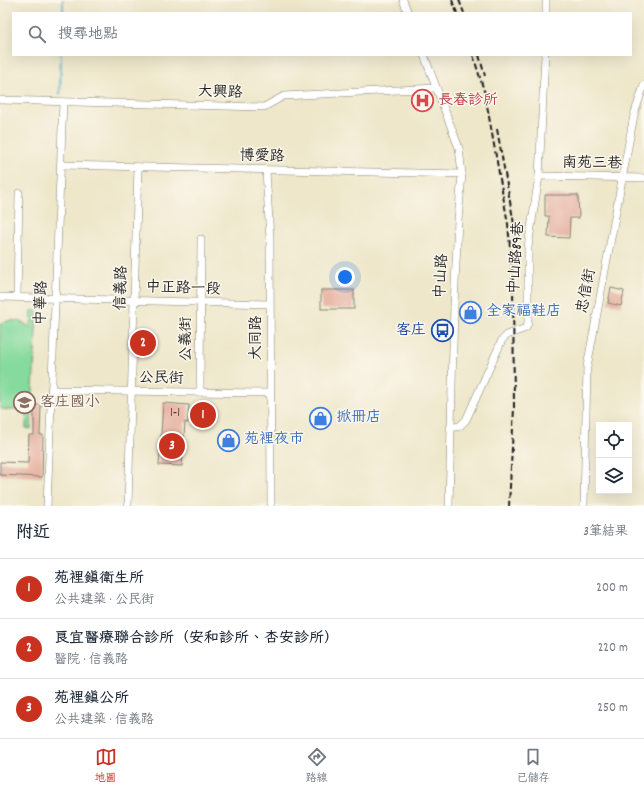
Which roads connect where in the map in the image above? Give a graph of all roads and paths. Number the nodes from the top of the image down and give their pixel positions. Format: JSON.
{"nodes":[{"id":1,"x":546,"y":0,"type":"edge"},
{"id":2,"x":404,"y":2,"type":"edge"},
{"id":3,"x":408,"y":12,"type":"edge"},
{"id":4,"x":546,"y":12,"type":"edge"},
{"id":5,"x":424,"y":56,"type":"edge"},
{"id":6,"x":545,"y":56,"type":"edge"},
{"id":7,"x":644,"y":84,"type":"edge"},
{"id":8,"x":436,"y":88,"type":"junction"},
{"id":9,"x":0,"y":100,"type":"edge"},
{"id":10,"x":63,"y":102,"type":"junction"},
{"id":11,"x":61,"y":165,"type":"junction"},
{"id":12,"x":138,"y":167,"type":"junction"},
{"id":13,"x":266,"y":170,"type":"junction"},
{"id":14,"x":462,"y":174,"type":"junction"},
{"id":15,"x":539,"y":176,"type":"junction"},
{"id":16,"x":623,"y":178,"type":"junction"},
{"id":17,"x":644,"y":178,"type":"edge"},
{"id":18,"x":19,"y":193,"type":"dead end"},
{"id":19,"x":201,"y":239,"type":"dead end"},
{"id":20,"x":0,"y":297,"type":"edge"},
{"id":21,"x":17,"y":297,"type":"junction"},
{"id":22,"x":55,"y":298,"type":"junction"},
{"id":23,"x":134,"y":300,"type":"junction"},
{"id":24,"x":201,"y":302,"type":"junction"},
{"id":25,"x":270,"y":304,"type":"junction"},
{"id":26,"x":51,"y":390,"type":"junction"},
{"id":27,"x":131,"y":391,"type":"junction"},
{"id":28,"x":200,"y":392,"type":"junction"},
{"id":29,"x":270,"y":393,"type":"junction"},
{"id":30,"x":450,"y":428,"type":"junction"},
{"id":31,"x":47,"y":506,"type":"edge"},
{"id":32,"x":128,"y":506,"type":"edge"},
{"id":33,"x":271,"y":506,"type":"edge"},
{"id":34,"x":449,"y":506,"type":"edge"},
{"id":35,"x":584,"y":506,"type":"edge"}],
"edges":[{"from":1,"to":4,"type":"street"},
{"from":2,"to":3,"type":"street"},
{"from":5,"to":8,"type":"street","name":"中山路"},
{"from":6,"to":15,"type":"street","name":"中山路89巷"},
{"from":7,"to":16,"type":"street","name":"忠信街"},
{"from":8,"to":10,"type":"street","name":"大興路"},
{"from":8,"to":14,"type":"street","name":"中山路"},
{"from":9,"to":10,"type":"street","name":"大興路"},
{"from":10,"to":11,"type":"street","name":"中華路"},
{"from":11,"to":12,"type":"street","name":"博愛路"},
{"from":11,"to":22,"type":"street","name":"中華路"},
{"from":12,"to":13,"type":"street","name":"博愛路"},
{"from":12,"to":23,"type":"street","name":"信義路"},
{"from":13,"to":14,"type":"street","name":"博愛路"},
{"from":13,"to":25,"type":"street","name":"大同路"},
{"from":14,"to":30,"type":"street","name":"中山路"},
{"from":15,"to":16,"type":"street","name":"南苑三巷"},
{"from":15,"to":30,"type":"street","name":"中山路89巷"},
{"from":16,"to":17,"type":"street","name":"南苑三巷"},
{"from":16,"to":35,"type":"street","name":"忠信街"},
{"from":18,"to":21,"type":"street"},
{"from":19,"to":24,"type":"street","name":"公義街"},
{"from":20,"to":21,"type":"street","name":"中正路一段"},
{"from":21,"to":22,"type":"street","name":"中正路一段"},
{"from":22,"to":23,"type":"street","name":"中正路一段"},
{"from":22,"to":26,"type":"street","name":"中華路"},
{"from":23,"to":24,"type":"street","name":"中正路一段"},
{"from":23,"to":27,"type":"street","name":"信義路"},
{"from":24,"to":25,"type":"street","name":"中正路一段"},
{"from":24,"to":28,"type":"street","name":"公義街"},
{"from":25,"to":29,"type":"street","name":"大同路"},
{"from":26,"to":27,"type":"street","name":"公民街"},
{"from":26,"to":31,"type":"street","name":"中華路"},
{"from":27,"to":28,"type":"street","name":"公民街"},
{"from":27,"to":32,"type":"street","name":"信義路"},
{"from":28,"to":29,"type":"street","name":"公民街"},
{"from":29,"to":33,"type":"street","name":"大同路"},
{"from":30,"to":34,"type":"street","name":"中山路"}]}
